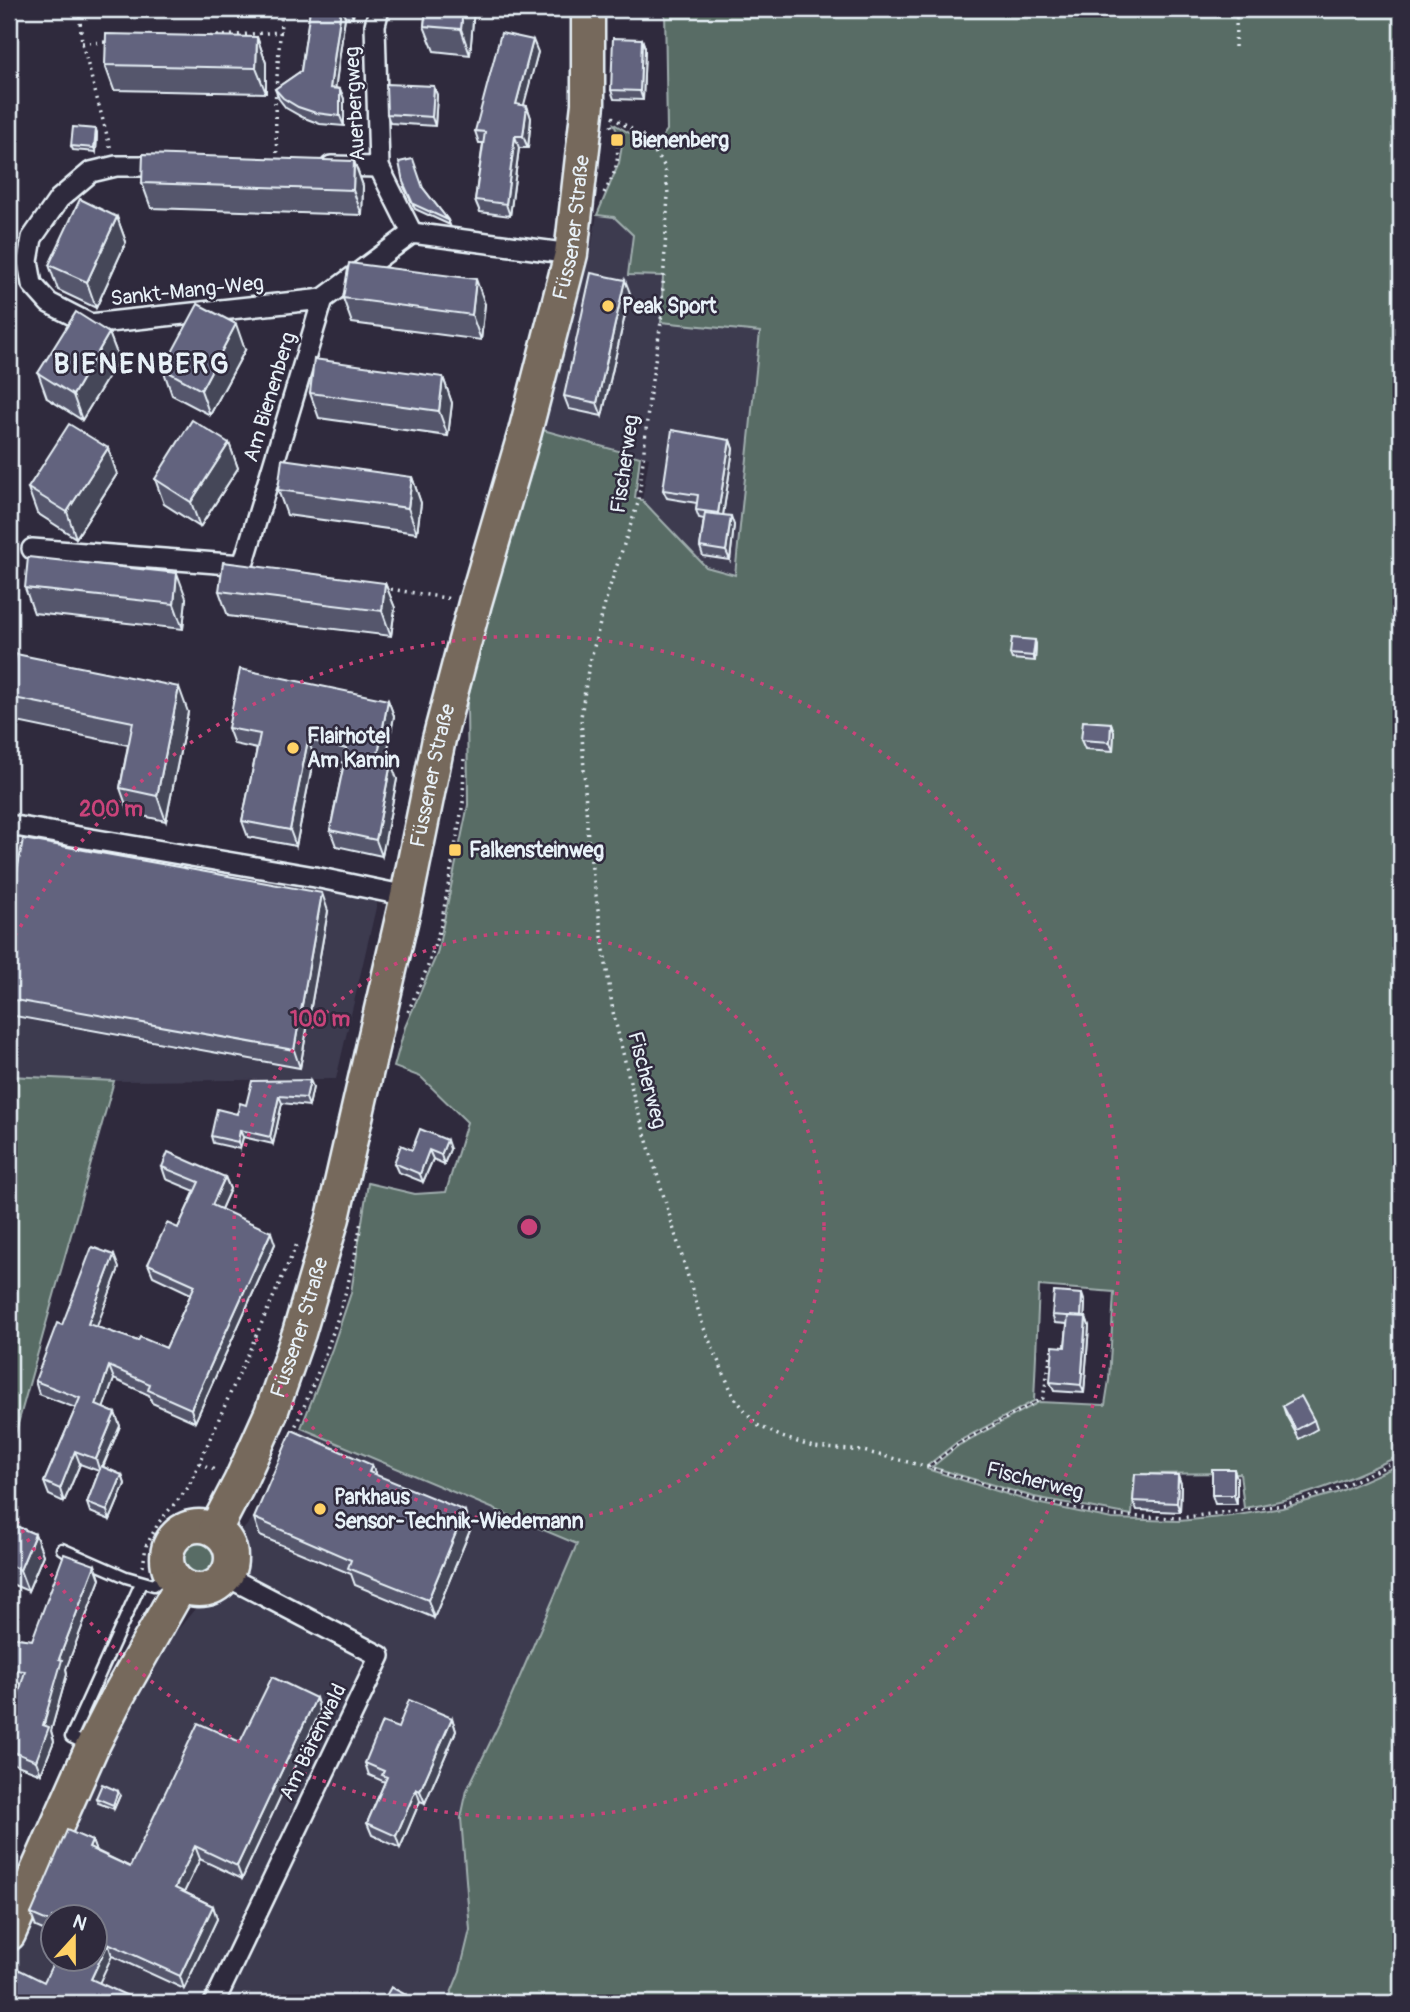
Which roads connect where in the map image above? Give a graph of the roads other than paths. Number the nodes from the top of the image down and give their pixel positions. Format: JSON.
{"nodes":[{"id":1,"x":379,"y":9,"type":"edge"},
{"id":2,"x":588,"y":9,"type":"edge"},
{"id":3,"x":277,"y":164,"type":"edge"},
{"id":4,"x":183,"y":165,"type":"edge"},
{"id":5,"x":379,"y":167,"type":"junction"},
{"id":6,"x":412,"y":233,"type":"junction"},
{"id":7,"x":571,"y":254,"type":"junction"},
{"id":8,"x":323,"y":299,"type":"junction"},
{"id":9,"x":32,"y":549,"type":"dead end"},
{"id":10,"x":9,"y":825,"type":"edge"},
{"id":11,"x":407,"y":896,"type":"junction"},
{"id":12,"x":215,"y":1530,"type":"junction"},
{"id":13,"x":62,"y":1549,"type":"dead end"},
{"id":14,"x":174,"y":1575,"type":"junction"},
{"id":15,"x":226,"y":1576,"type":"junction"},
{"id":16,"x":141,"y":1583,"type":"junction"},
{"id":17,"x":81,"y":1742,"type":"junction"},
{"id":18,"x":19,"y":1891,"type":"edge"},
{"id":19,"x":9,"y":1934,"type":"edge"},
{"id":20,"x":214,"y":2003,"type":"edge"}],
"edges":[{"from":1,"to":5,"type":"street","name":"Auerbergweg"},
{"from":2,"to":7,"type":"main road","name":"Füssener Straße"},
{"from":3,"to":5,"type":"street"},
{"from":4,"to":8,"type":"street","name":"Sankt-Mang-Weg"},
{"from":5,"to":6,"type":"street","name":"Auerbergweg"},
{"from":6,"to":7,"type":"street"},
{"from":6,"to":8,"type":"street"},
{"from":7,"to":11,"type":"main road","name":"Füssener Straße"},
{"from":8,"to":9,"type":"street","name":"Am Bienenberg"},
{"from":10,"to":11,"type":"street"},
{"from":11,"to":12,"type":"main road","name":"Füssener Straße"},
{"from":12,"to":14,"type":"main road"},
{"from":12,"to":15,"type":"main road"},
{"from":13,"to":16,"type":"lane"},
{"from":14,"to":15,"type":"main road"},
{"from":14,"to":16,"type":"lane"},
{"from":14,"to":17,"type":"main road"},
{"from":15,"to":20,"type":"street","name":"Am Bärenwald"},
{"from":16,"to":17,"type":"lane"},
{"from":17,"to":18,"type":"main road"},
{"from":18,"to":19,"type":"main road"}]}
